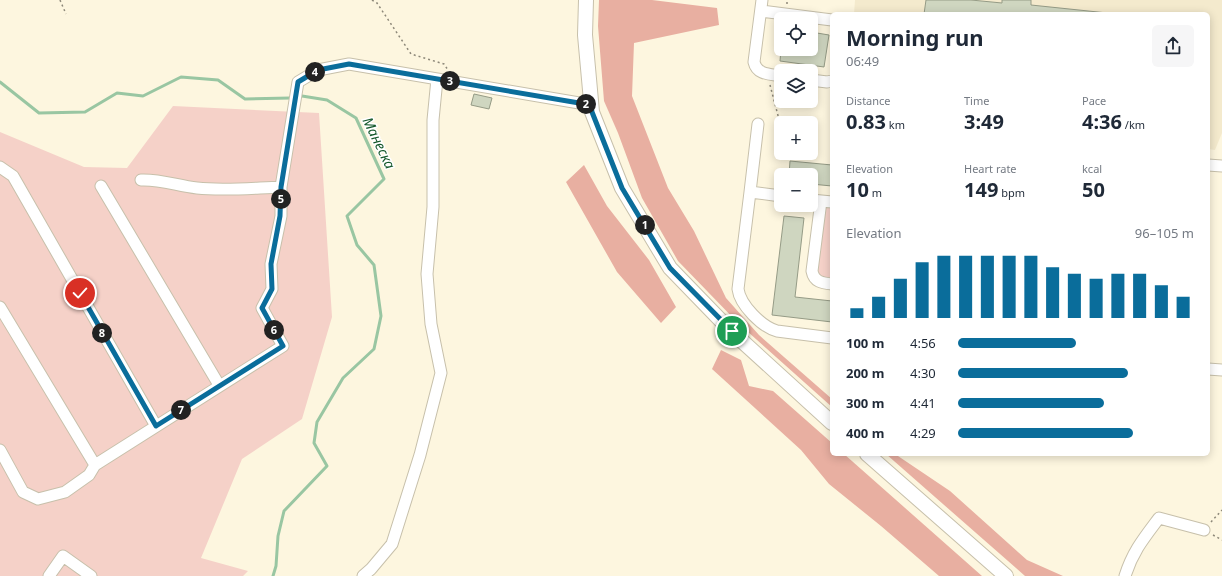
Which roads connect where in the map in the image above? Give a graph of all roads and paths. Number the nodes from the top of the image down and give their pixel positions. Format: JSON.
{"nodes":[{"id":1,"x":60,"y":0,"type":"edge"},
{"id":2,"x":372,"y":0,"type":"edge"},
{"id":3,"x":586,"y":0,"type":"edge"},
{"id":4,"x":762,"y":5,"type":"edge"},
{"id":5,"x":66,"y":14,"type":"dead end"},
{"id":6,"x":830,"y":20,"type":"edge"},
{"id":7,"x":767,"y":74,"type":"junction"},
{"id":8,"x":774,"y":75,"type":"edge"},
{"id":9,"x":437,"y":79,"type":"junction"},
{"id":10,"x":818,"y":81,"type":"edge"},
{"id":11,"x":830,"y":81,"type":"edge"},
{"id":12,"x":454,"y":82,"type":"junction"},
{"id":13,"x":591,"y":105,"type":"junction"},
{"id":14,"x":778,"y":116,"type":"edge"},
{"id":15,"x":758,"y":124,"type":"dead end"},
{"id":16,"x":1210,"y":165,"type":"edge"},
{"id":17,"x":1222,"y":166,"type":"edge"},
{"id":18,"x":0,"y":167,"type":"edge"},
{"id":19,"x":141,"y":180,"type":"dead end"},
{"id":20,"x":101,"y":186,"type":"dead end"},
{"id":21,"x":281,"y":187,"type":"junction"},
{"id":22,"x":750,"y":192,"type":"junction"},
{"id":23,"x":774,"y":195,"type":"edge"},
{"id":24,"x":821,"y":201,"type":"edge"},
{"id":25,"x":830,"y":284,"type":"edge"},
{"id":26,"x":0,"y":307,"type":"edge"},
{"id":27,"x":830,"y":338,"type":"edge"},
{"id":28,"x":1210,"y":369,"type":"edge"},
{"id":29,"x":1222,"y":370,"type":"edge"},
{"id":30,"x":219,"y":385,"type":"junction"},
{"id":31,"x":830,"y":421,"type":"edge"},
{"id":32,"x":156,"y":426,"type":"junction"},
{"id":33,"x":0,"y":450,"type":"edge"},
{"id":34,"x":869,"y":456,"type":"edge"},
{"id":35,"x":95,"y":465,"type":"junction"},
{"id":36,"x":1222,"y":510,"type":"edge"},
{"id":37,"x":1204,"y":530,"type":"joint"},
{"id":38,"x":49,"y":576,"type":"edge"},
{"id":39,"x":91,"y":576,"type":"edge"},
{"id":40,"x":363,"y":576,"type":"edge"},
{"id":41,"x":1006,"y":576,"type":"edge"},
{"id":42,"x":1125,"y":576,"type":"edge"}],
"edges":[{"from":1,"to":5,"type":"path"},
{"from":2,"to":12,"type":"path"},
{"from":3,"to":13,"type":"main road"},
{"from":4,"to":6,"type":"street"},
{"from":4,"to":7,"type":"street"},
{"from":7,"to":8,"type":"street"},
{"from":7,"to":14,"type":"path"},
{"from":9,"to":12,"type":"street"},
{"from":9,"to":21,"type":"street"},
{"from":9,"to":40,"type":"street"},
{"from":10,"to":11,"type":"street"},
{"from":12,"to":13,"type":"street"},
{"from":13,"to":31,"type":"main road"},
{"from":15,"to":22,"type":"street"},
{"from":16,"to":17,"type":"street"},
{"from":18,"to":32,"type":"street"},
{"from":19,"to":21,"type":"street"},
{"from":20,"to":30,"type":"street"},
{"from":21,"to":30,"type":"street"},
{"from":22,"to":23,"type":"street"},
{"from":22,"to":27,"type":"street"},
{"from":24,"to":25,"type":"street"},
{"from":26,"to":35,"type":"street"},
{"from":28,"to":29,"type":"street"},
{"from":30,"to":32,"type":"street"},
{"from":32,"to":35,"type":"street"},
{"from":33,"to":35,"type":"street"},
{"from":34,"to":41,"type":"main road"},
{"from":36,"to":37,"type":"path"},
{"from":37,"to":42,"type":"street"},
{"from":38,"to":39,"type":"street"}]}
